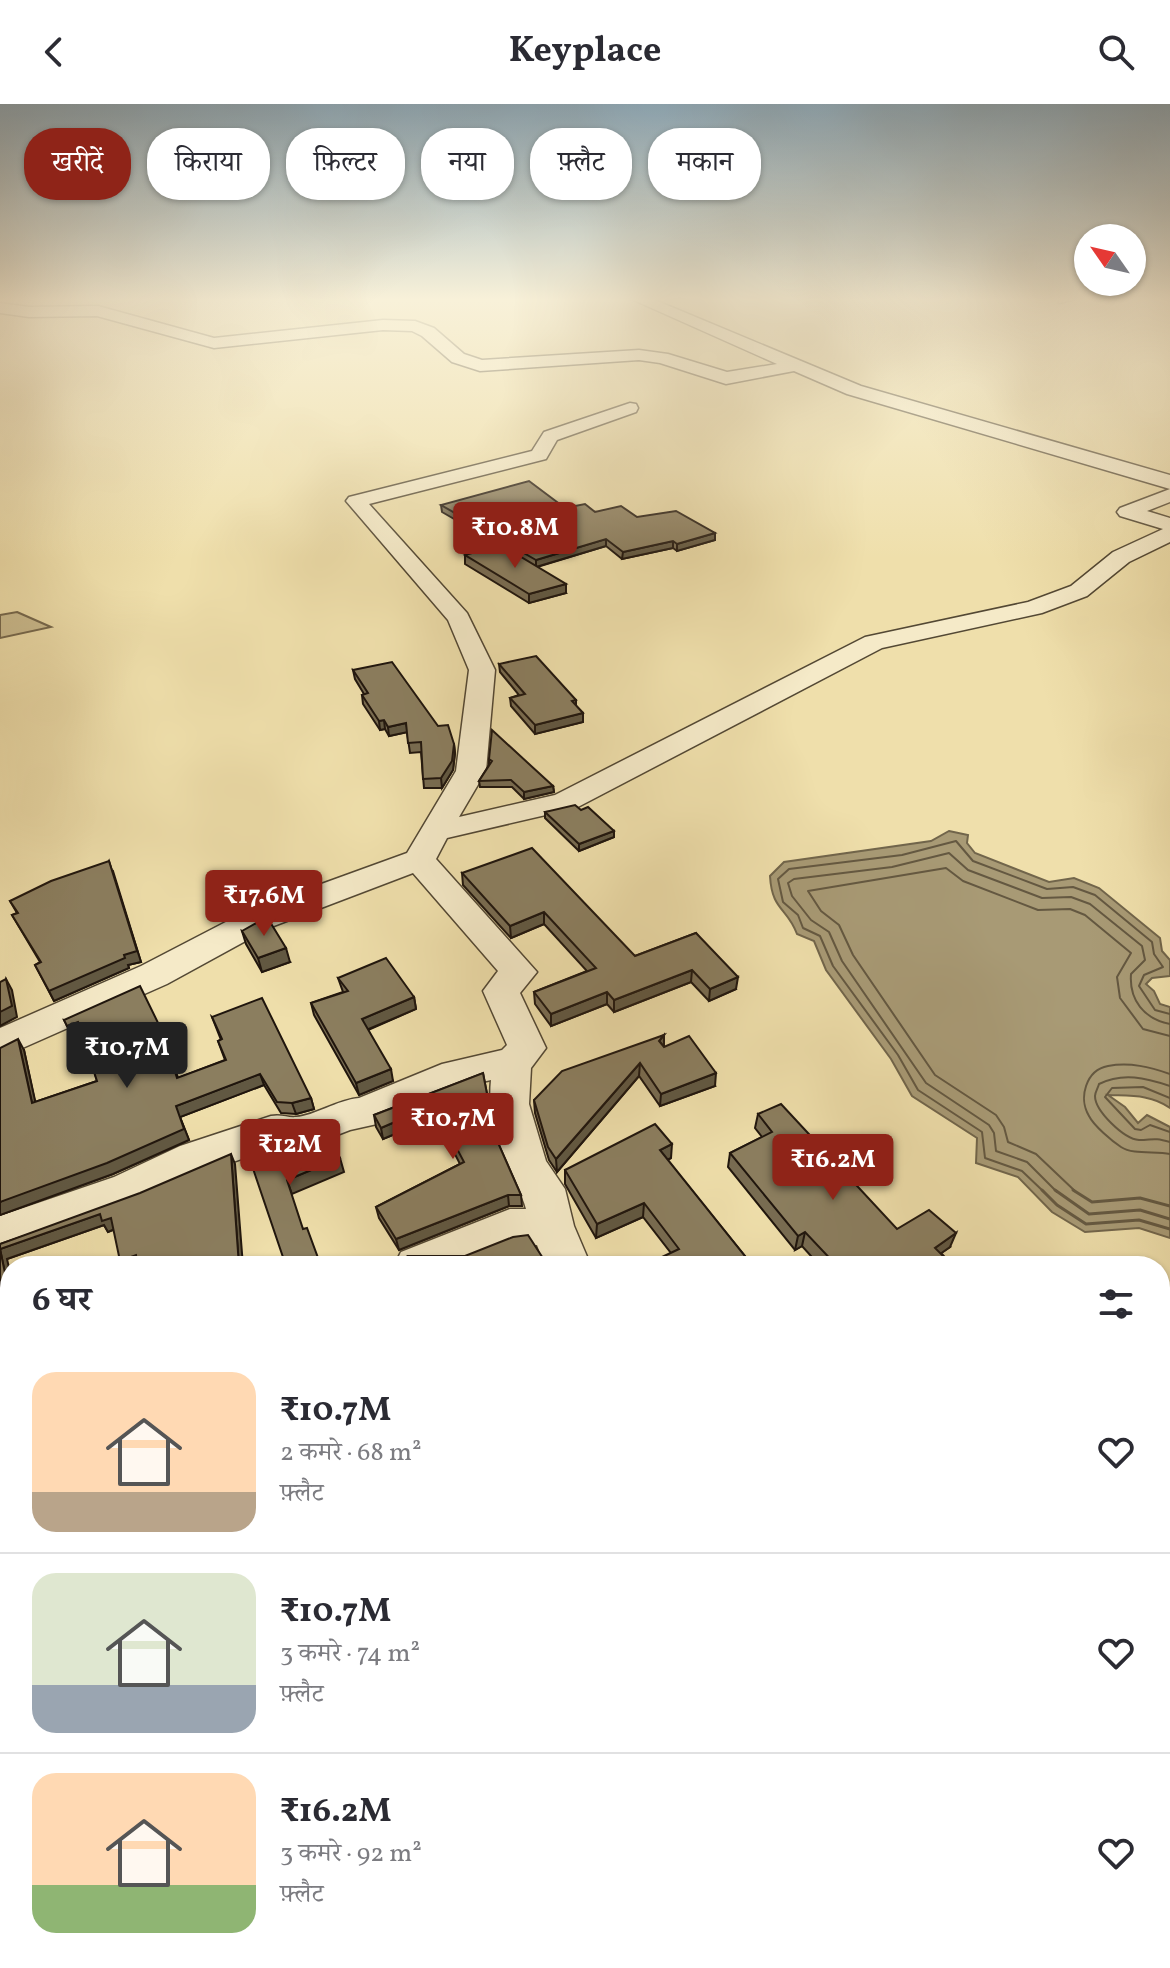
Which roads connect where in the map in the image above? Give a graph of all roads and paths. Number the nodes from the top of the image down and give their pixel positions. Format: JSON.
{"nodes":[{"id":1,"x":841,"y":385,"type":"edge"},
{"id":2,"x":630,"y":408,"type":"dead end"},
{"id":3,"x":1170,"y":482,"type":"edge"},
{"id":4,"x":1170,"y":495,"type":"edge"},
{"id":5,"x":1170,"y":525,"type":"edge"},
{"id":6,"x":1170,"y":534,"type":"edge"},
{"id":7,"x":427,"y":846,"type":"junction"},
{"id":8,"x":0,"y":1044,"type":"edge"},
{"id":9,"x":512,"y":1064,"type":"junction"},
{"id":10,"x":0,"y":1235,"type":"edge"},
{"id":11,"x":560,"y":1246,"type":"edge"},
{"id":12,"x":441,"y":1256,"type":"edge"}],
"edges":[{"from":1,"to":3,"type":"street"},
{"from":2,"to":7,"type":"street"},
{"from":4,"to":5,"type":"street"},
{"from":6,"to":7,"type":"street"},
{"from":7,"to":8,"type":"street"},
{"from":7,"to":9,"type":"street"},
{"from":9,"to":10,"type":"street"},
{"from":9,"to":11,"type":"street"},
{"from":11,"to":12,"type":"street"}]}
